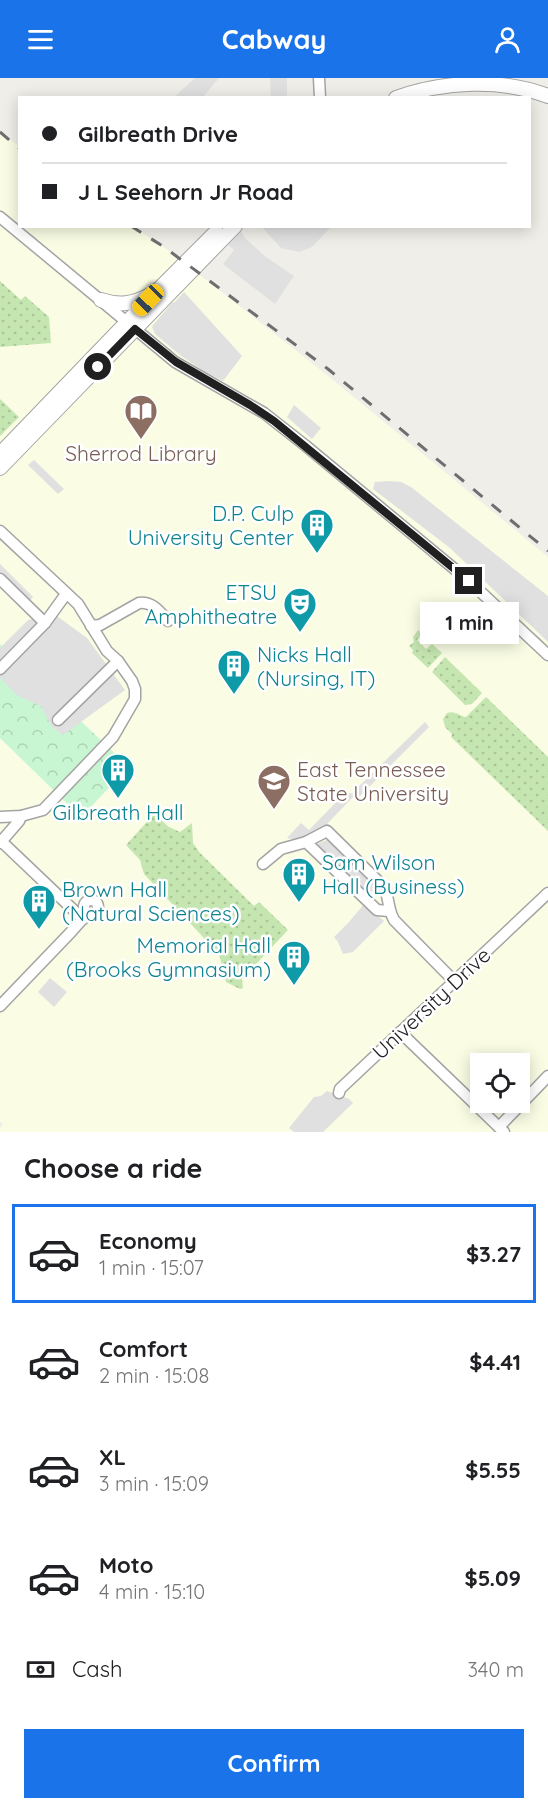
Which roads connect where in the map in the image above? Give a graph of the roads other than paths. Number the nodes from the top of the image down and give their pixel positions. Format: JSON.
{"nodes":[{"id":1,"x":319,"y":78,"type":"edge"},
{"id":2,"x":320,"y":96,"type":"edge"},
{"id":3,"x":401,"y":96,"type":"edge"},
{"id":4,"x":548,"y":96,"type":"edge"},
{"id":5,"x":0,"y":217,"type":"edge"},
{"id":6,"x":220,"y":228,"type":"edge"},
{"id":7,"x":233,"y":228,"type":"edge"},
{"id":8,"x":157,"y":291,"type":"junction"},
{"id":9,"x":100,"y":300,"type":"junction"},
{"id":10,"x":132,"y":326,"type":"junction"},
{"id":11,"x":0,"y":454,"type":"edge"},
{"id":12,"x":0,"y":468,"type":"edge"},
{"id":13,"x":0,"y":531,"type":"edge"},
{"id":14,"x":0,"y":579,"type":"edge"},
{"id":15,"x":66,"y":594,"type":"junction"},
{"id":16,"x":41,"y":619,"type":"junction"},
{"id":17,"x":168,"y":621,"type":"dead end"},
{"id":18,"x":91,"y":626,"type":"junction"},
{"id":19,"x":548,"y":655,"type":"edge"},
{"id":20,"x":118,"y":661,"type":"junction"},
{"id":21,"x":0,"y":669,"type":"edge"},
{"id":22,"x":58,"y":720,"type":"dead end"},
{"id":23,"x":21,"y":816,"type":"junction"},
{"id":24,"x":0,"y":817,"type":"edge"},
{"id":25,"x":1,"y":842,"type":"edge"},
{"id":26,"x":306,"y":842,"type":"junction"},
{"id":27,"x":263,"y":864,"type":"dead end"},
{"id":28,"x":548,"y":893,"type":"edge"},
{"id":29,"x":389,"y":911,"type":"junction"},
{"id":30,"x":454,"y":981,"type":"junction"},
{"id":31,"x":0,"y":1006,"type":"edge"},
{"id":32,"x":400,"y":1032,"type":"junction"},
{"id":33,"x":548,"y":1076,"type":"edge"},
{"id":34,"x":339,"y":1093,"type":"dead end"},
{"id":35,"x":501,"y":1129,"type":"edge"}],
"edges":[{"from":1,"to":2,"type":"street"},
{"from":3,"to":4,"type":"street"},
{"from":5,"to":9,"type":"street"},
{"from":6,"to":8,"type":"street"},
{"from":7,"to":10,"type":"street"},
{"from":8,"to":9,"type":"street"},
{"from":8,"to":10,"type":"street"},
{"from":9,"to":10,"type":"street"},
{"from":10,"to":11,"type":"street"},
{"from":10,"to":12,"type":"street"},
{"from":10,"to":19,"type":"street"},
{"from":13,"to":15,"type":"street"},
{"from":14,"to":16,"type":"street"},
{"from":15,"to":16,"type":"street"},
{"from":15,"to":18,"type":"street"},
{"from":16,"to":21,"type":"street"},
{"from":17,"to":18,"type":"street"},
{"from":18,"to":20,"type":"street"},
{"from":20,"to":22,"type":"street"},
{"from":20,"to":23,"type":"street"},
{"from":23,"to":24,"type":"street"},
{"from":23,"to":25,"type":"street"},
{"from":25,"to":31,"type":"street"},
{"from":26,"to":27,"type":"street"},
{"from":26,"to":29,"type":"street"},
{"from":26,"to":29,"type":"street"},
{"from":28,"to":30,"type":"street","name":"University Drive"},
{"from":29,"to":30,"type":"street"},
{"from":30,"to":32,"type":"street","name":"University Drive"},
{"from":32,"to":34,"type":"street","name":"University Drive"},
{"from":32,"to":35,"type":"street"},
{"from":33,"to":35,"type":"street"}]}
